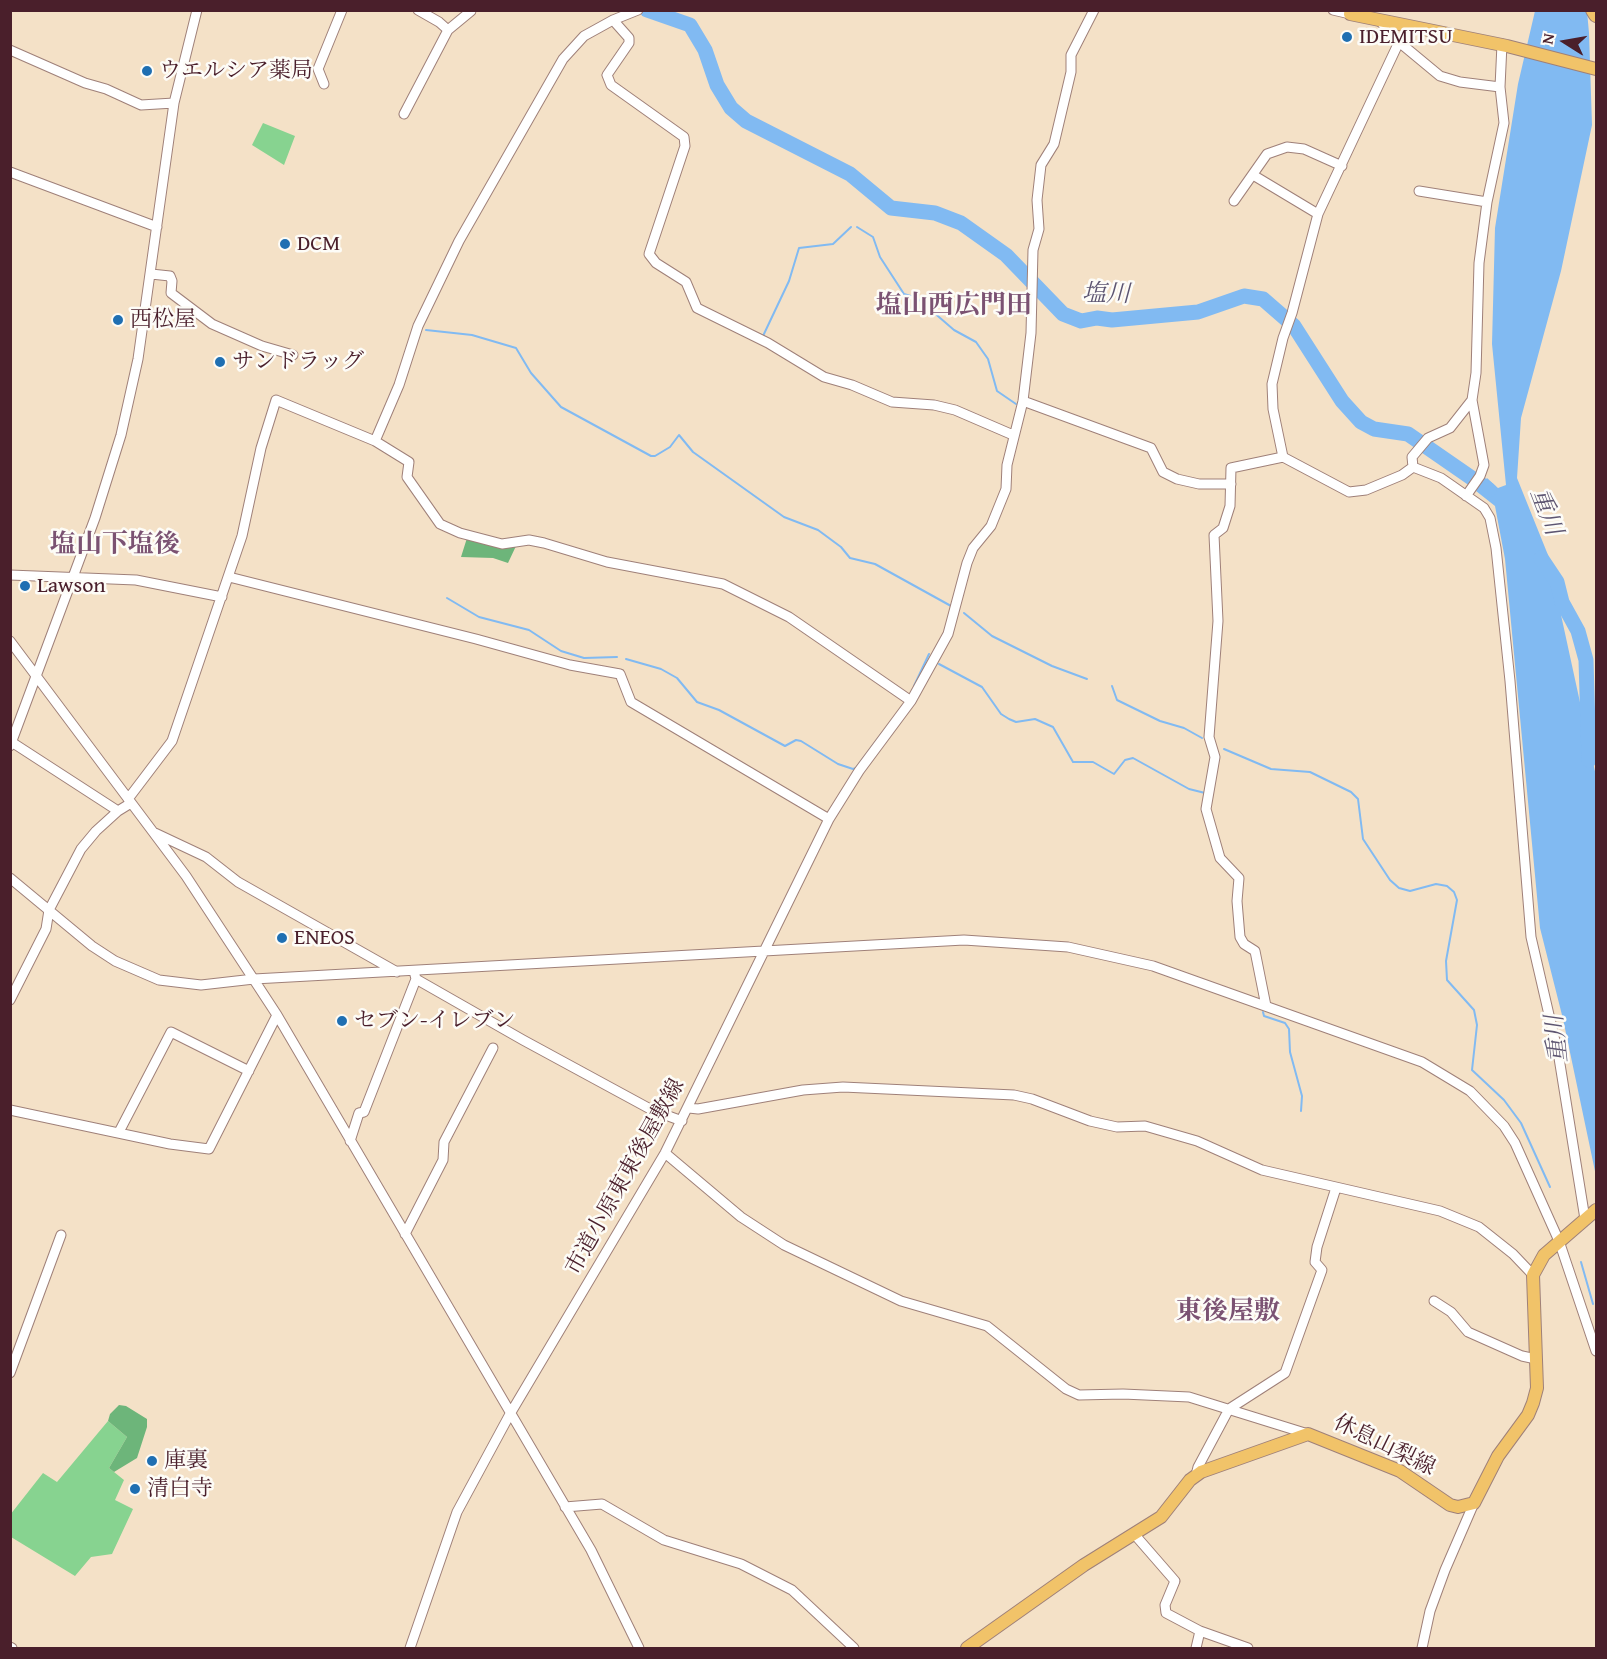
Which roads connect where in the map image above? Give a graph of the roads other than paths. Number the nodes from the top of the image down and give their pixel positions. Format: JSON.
{"nodes":[{"id":1,"x":196,"y":10,"type":"edge"},
{"id":2,"x":342,"y":10,"type":"edge"},
{"id":3,"x":418,"y":10,"type":"edge"},
{"id":4,"x":1094,"y":10,"type":"edge"},
{"id":5,"x":1333,"y":10,"type":"edge"},
{"id":6,"x":1593,"y":10,"type":"edge"},
{"id":7,"x":471,"y":11,"type":"edge"},
{"id":8,"x":635,"y":12,"type":"edge"},
{"id":9,"x":1351,"y":12,"type":"edge"},
{"id":10,"x":1596,"y":15,"type":"edge"},
{"id":11,"x":1375,"y":17,"type":"junction"},
{"id":12,"x":613,"y":20,"type":"junction"},
{"id":13,"x":448,"y":30,"type":"junction"},
{"id":14,"x":1399,"y":42,"type":"junction"},
{"id":15,"x":1505,"y":45,"type":"junction"},
{"id":16,"x":10,"y":50,"type":"edge"},
{"id":17,"x":1596,"y":69,"type":"edge"},
{"id":18,"x":324,"y":84,"type":"dead end"},
{"id":19,"x":1500,"y":87,"type":"junction"},
{"id":20,"x":174,"y":103,"type":"junction"},
{"id":21,"x":404,"y":114,"type":"dead end"},
{"id":22,"x":1342,"y":166,"type":"junction"},
{"id":23,"x":10,"y":172,"type":"edge"},
{"id":24,"x":1252,"y":175,"type":"junction"},
{"id":25,"x":1419,"y":190,"type":"dead end"},
{"id":26,"x":1234,"y":201,"type":"dead end"},
{"id":27,"x":1487,"y":202,"type":"junction"},
{"id":28,"x":1318,"y":214,"type":"junction"},
{"id":29,"x":157,"y":227,"type":"junction"},
{"id":30,"x":151,"y":274,"type":"junction"},
{"id":31,"x":293,"y":355,"type":"dead end"},
{"id":32,"x":1472,"y":400,"type":"junction"},
{"id":33,"x":1023,"y":401,"type":"junction"},
{"id":34,"x":1013,"y":435,"type":"junction"},
{"id":35,"x":375,"y":441,"type":"junction"},
{"id":36,"x":1283,"y":457,"type":"junction"},
{"id":37,"x":1412,"y":462,"type":"junction"},
{"id":38,"x":1231,"y":484,"type":"junction"},
{"id":39,"x":1466,"y":496,"type":"junction"},
{"id":40,"x":10,"y":575,"type":"edge"},
{"id":41,"x":73,"y":577,"type":"junction"},
{"id":42,"x":228,"y":578,"type":"junction"},
{"id":43,"x":222,"y":597,"type":"junction"},
{"id":44,"x":10,"y":641,"type":"edge"},
{"id":45,"x":36,"y":675,"type":"junction"},
{"id":46,"x":908,"y":699,"type":"junction"},
{"id":47,"x":11,"y":743,"type":"edge"},
{"id":48,"x":130,"y":801,"type":"junction"},
{"id":49,"x":118,"y":811,"type":"junction"},
{"id":50,"x":829,"y":819,"type":"junction"},
{"id":51,"x":153,"y":832,"type":"junction"},
{"id":52,"x":10,"y":878,"type":"edge"},
{"id":53,"x":49,"y":910,"type":"junction"},
{"id":54,"x":762,"y":951,"type":"junction"},
{"id":55,"x":397,"y":972,"type":"junction"},
{"id":56,"x":415,"y":975,"type":"junction"},
{"id":57,"x":254,"y":979,"type":"junction"},
{"id":58,"x":10,"y":1000,"type":"edge"},
{"id":59,"x":1266,"y":1006,"type":"junction"},
{"id":60,"x":277,"y":1015,"type":"junction"},
{"id":61,"x":493,"y":1048,"type":"dead end"},
{"id":62,"x":249,"y":1071,"type":"junction"},
{"id":63,"x":689,"y":1108,"type":"junction"},
{"id":64,"x":10,"y":1110,"type":"edge"},
{"id":65,"x":682,"y":1121,"type":"junction"},
{"id":66,"x":119,"y":1132,"type":"junction"},
{"id":67,"x":350,"y":1141,"type":"junction"},
{"id":68,"x":665,"y":1153,"type":"junction"},
{"id":69,"x":1336,"y":1188,"type":"junction"},
{"id":70,"x":1590,"y":1215,"type":"edge"},
{"id":71,"x":405,"y":1234,"type":"junction"},
{"id":72,"x":61,"y":1235,"type":"dead end"},
{"id":73,"x":1559,"y":1241,"type":"junction"},
{"id":74,"x":1533,"y":1275,"type":"junction"},
{"id":75,"x":1434,"y":1301,"type":"dead end"},
{"id":76,"x":1596,"y":1351,"type":"edge"},
{"id":77,"x":1536,"y":1359,"type":"junction"},
{"id":78,"x":10,"y":1373,"type":"edge"},
{"id":79,"x":1229,"y":1409,"type":"junction"},
{"id":80,"x":510,"y":1414,"type":"junction"},
{"id":81,"x":1308,"y":1434,"type":"junction"},
{"id":82,"x":1196,"y":1475,"type":"junction"},
{"id":83,"x":1474,"y":1503,"type":"junction"},
{"id":84,"x":565,"y":1507,"type":"junction"},
{"id":85,"x":1135,"y":1535,"type":"junction"},
{"id":86,"x":1200,"y":1631,"type":"junction"},
{"id":87,"x":410,"y":1648,"type":"edge"},
{"id":88,"x":639,"y":1648,"type":"edge"},
{"id":89,"x":854,"y":1648,"type":"edge"},
{"id":90,"x":967,"y":1648,"type":"edge"},
{"id":91,"x":1196,"y":1648,"type":"edge"},
{"id":92,"x":1248,"y":1648,"type":"edge"},
{"id":93,"x":1422,"y":1648,"type":"edge"}],
"edges":[{"from":1,"to":20,"type":"street"},
{"from":2,"to":18,"type":"street"},
{"from":3,"to":13,"type":"street"},
{"from":4,"to":33,"type":"street","name":"市道小原東東後屋敷線"},
{"from":5,"to":9,"type":"street"},
{"from":6,"to":10,"type":"highway"},
{"from":7,"to":13,"type":"street"},
{"from":8,"to":12,"type":"street"},
{"from":9,"to":11,"type":"main road"},
{"from":11,"to":14,"type":"street"},
{"from":11,"to":15,"type":"main road"},
{"from":12,"to":34,"type":"street"},
{"from":12,"to":35,"type":"street"},
{"from":13,"to":21,"type":"street"},
{"from":14,"to":19,"type":"street"},
{"from":14,"to":22,"type":"street"},
{"from":15,"to":17,"type":"main road"},
{"from":15,"to":19,"type":"street"},
{"from":16,"to":20,"type":"street"},
{"from":19,"to":27,"type":"street"},
{"from":20,"to":29,"type":"street"},
{"from":22,"to":24,"type":"street"},
{"from":22,"to":28,"type":"street"},
{"from":23,"to":29,"type":"street"},
{"from":24,"to":26,"type":"street"},
{"from":24,"to":28,"type":"street"},
{"from":25,"to":27,"type":"street"},
{"from":27,"to":32,"type":"street"},
{"from":28,"to":36,"type":"street"},
{"from":29,"to":30,"type":"street"},
{"from":30,"to":31,"type":"street"},
{"from":30,"to":41,"type":"street"},
{"from":32,"to":37,"type":"street"},
{"from":32,"to":39,"type":"street"},
{"from":33,"to":34,"type":"street","name":"市道小原東東後屋敷線"},
{"from":33,"to":38,"type":"street"},
{"from":34,"to":46,"type":"street","name":"市道小原東東後屋敷線"},
{"from":35,"to":42,"type":"street"},
{"from":35,"to":46,"type":"street"},
{"from":36,"to":37,"type":"street"},
{"from":36,"to":38,"type":"street"},
{"from":37,"to":39,"type":"street"},
{"from":38,"to":59,"type":"street"},
{"from":39,"to":70,"type":"street"},
{"from":40,"to":41,"type":"street"},
{"from":41,"to":43,"type":"street"},
{"from":41,"to":45,"type":"street"},
{"from":42,"to":43,"type":"street"},
{"from":42,"to":50,"type":"street"},
{"from":43,"to":48,"type":"street"},
{"from":44,"to":45,"type":"street"},
{"from":45,"to":47,"type":"street"},
{"from":45,"to":48,"type":"street"},
{"from":46,"to":50,"type":"street","name":"市道小原東東後屋敷線"},
{"from":47,"to":49,"type":"street"},
{"from":48,"to":49,"type":"street"},
{"from":48,"to":51,"type":"street"},
{"from":49,"to":53,"type":"street"},
{"from":50,"to":54,"type":"street","name":"市道小原東東後屋敷線"},
{"from":51,"to":55,"type":"street"},
{"from":51,"to":57,"type":"street"},
{"from":52,"to":53,"type":"street"},
{"from":53,"to":57,"type":"street"},
{"from":53,"to":58,"type":"street"},
{"from":54,"to":56,"type":"street"},
{"from":54,"to":59,"type":"street"},
{"from":54,"to":63,"type":"street","name":"市道小原東東後屋敷線"},
{"from":55,"to":56,"type":"street"},
{"from":55,"to":57,"type":"street"},
{"from":56,"to":65,"type":"street"},
{"from":56,"to":67,"type":"street"},
{"from":57,"to":60,"type":"street"},
{"from":59,"to":73,"type":"street"},
{"from":60,"to":62,"type":"street"},
{"from":60,"to":67,"type":"street"},
{"from":61,"to":71,"type":"street"},
{"from":62,"to":66,"type":"street"},
{"from":62,"to":66,"type":"street"},
{"from":63,"to":65,"type":"street","name":"市道小原東東後屋敷線"},
{"from":63,"to":69,"type":"street"},
{"from":64,"to":66,"type":"street"},
{"from":65,"to":68,"type":"street","name":"市道小原東東後屋敷線"},
{"from":67,"to":71,"type":"street"},
{"from":68,"to":79,"type":"street"},
{"from":68,"to":80,"type":"street","name":"市道小原東東後屋敷線"},
{"from":69,"to":74,"type":"street"},
{"from":69,"to":79,"type":"street"},
{"from":70,"to":73,"type":"main road"},
{"from":71,"to":80,"type":"street"},
{"from":72,"to":78,"type":"street"},
{"from":73,"to":74,"type":"main road"},
{"from":73,"to":76,"type":"street"},
{"from":74,"to":77,"type":"main road"},
{"from":75,"to":77,"type":"street"},
{"from":77,"to":83,"type":"main road"},
{"from":79,"to":81,"type":"street"},
{"from":79,"to":82,"type":"street"},
{"from":80,"to":84,"type":"street"},
{"from":80,"to":87,"type":"street","name":"市道小原東東後屋敷線"},
{"from":81,"to":82,"type":"main road","name":"休息山梨線"},
{"from":81,"to":83,"type":"main road","name":"休息山梨線"},
{"from":82,"to":85,"type":"main road","name":"休息山梨線"},
{"from":83,"to":93,"type":"street"},
{"from":84,"to":88,"type":"street"},
{"from":84,"to":89,"type":"street"},
{"from":85,"to":86,"type":"street"},
{"from":85,"to":90,"type":"main road","name":"休息山梨線"},
{"from":86,"to":91,"type":"street"},
{"from":86,"to":92,"type":"street"}]}
